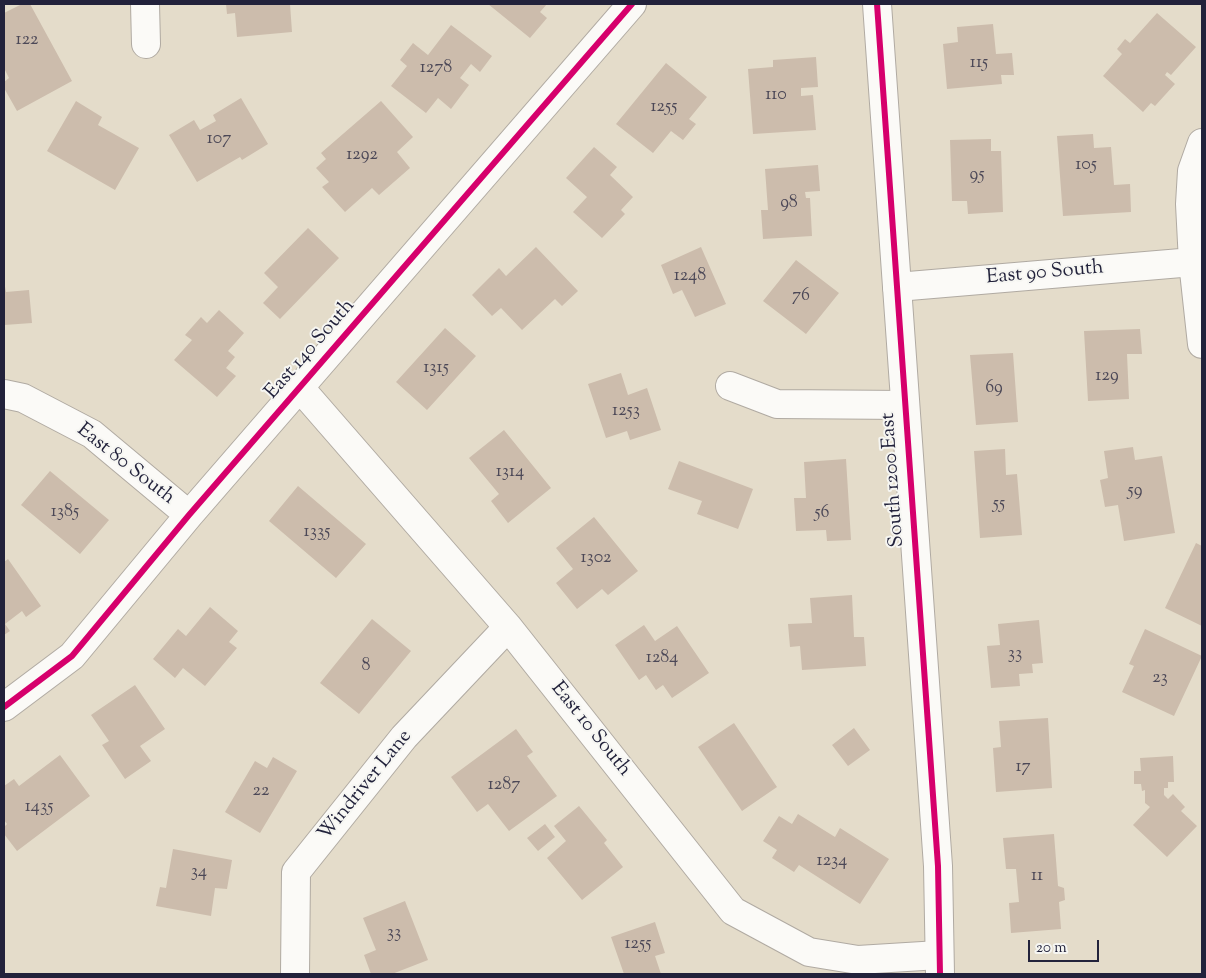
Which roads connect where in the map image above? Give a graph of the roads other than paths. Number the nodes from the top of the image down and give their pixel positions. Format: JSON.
{"nodes":[{"id":1,"x":145,"y":4,"type":"edge"},
{"id":2,"x":632,"y":4,"type":"edge"},
{"id":3,"x":877,"y":4,"type":"edge"},
{"id":4,"x":146,"y":44,"type":"dead end"},
{"id":5,"x":1202,"y":144,"type":"edge"},
{"id":6,"x":1193,"y":262,"type":"junction"},
{"id":7,"x":897,"y":287,"type":"junction"},
{"id":8,"x":1202,"y":344,"type":"edge"},
{"id":9,"x":730,"y":386,"type":"dead end"},
{"id":10,"x":300,"y":388,"type":"junction"},
{"id":11,"x":4,"y":394,"type":"edge"},
{"id":12,"x":906,"y":405,"type":"junction"},
{"id":13,"x":189,"y":515,"type":"junction"},
{"id":14,"x":508,"y":627,"type":"junction"},
{"id":15,"x":4,"y":706,"type":"edge"},
{"id":16,"x":940,"y":965,"type":"edge"},
{"id":17,"x":295,"y":974,"type":"edge"}],
"edges":[{"from":1,"to":4,"type":"street"},
{"from":2,"to":10,"type":"street","name":"East 140 South"},
{"from":3,"to":7,"type":"street","name":"South 1200 East"},
{"from":5,"to":6,"type":"street"},
{"from":6,"to":7,"type":"street","name":"East 90 South"},
{"from":6,"to":8,"type":"street"},
{"from":7,"to":12,"type":"street","name":"South 1200 East"},
{"from":9,"to":12,"type":"street"},
{"from":10,"to":13,"type":"street","name":"East 140 South"},
{"from":10,"to":14,"type":"street","name":"East 10 South"},
{"from":11,"to":13,"type":"street","name":"East 80 South"},
{"from":12,"to":16,"type":"street","name":"South 1200 East"},
{"from":13,"to":15,"type":"street","name":"East 140 South"},
{"from":14,"to":16,"type":"street","name":"East 10 South"},
{"from":14,"to":17,"type":"street","name":"Windriver Lane"}]}
